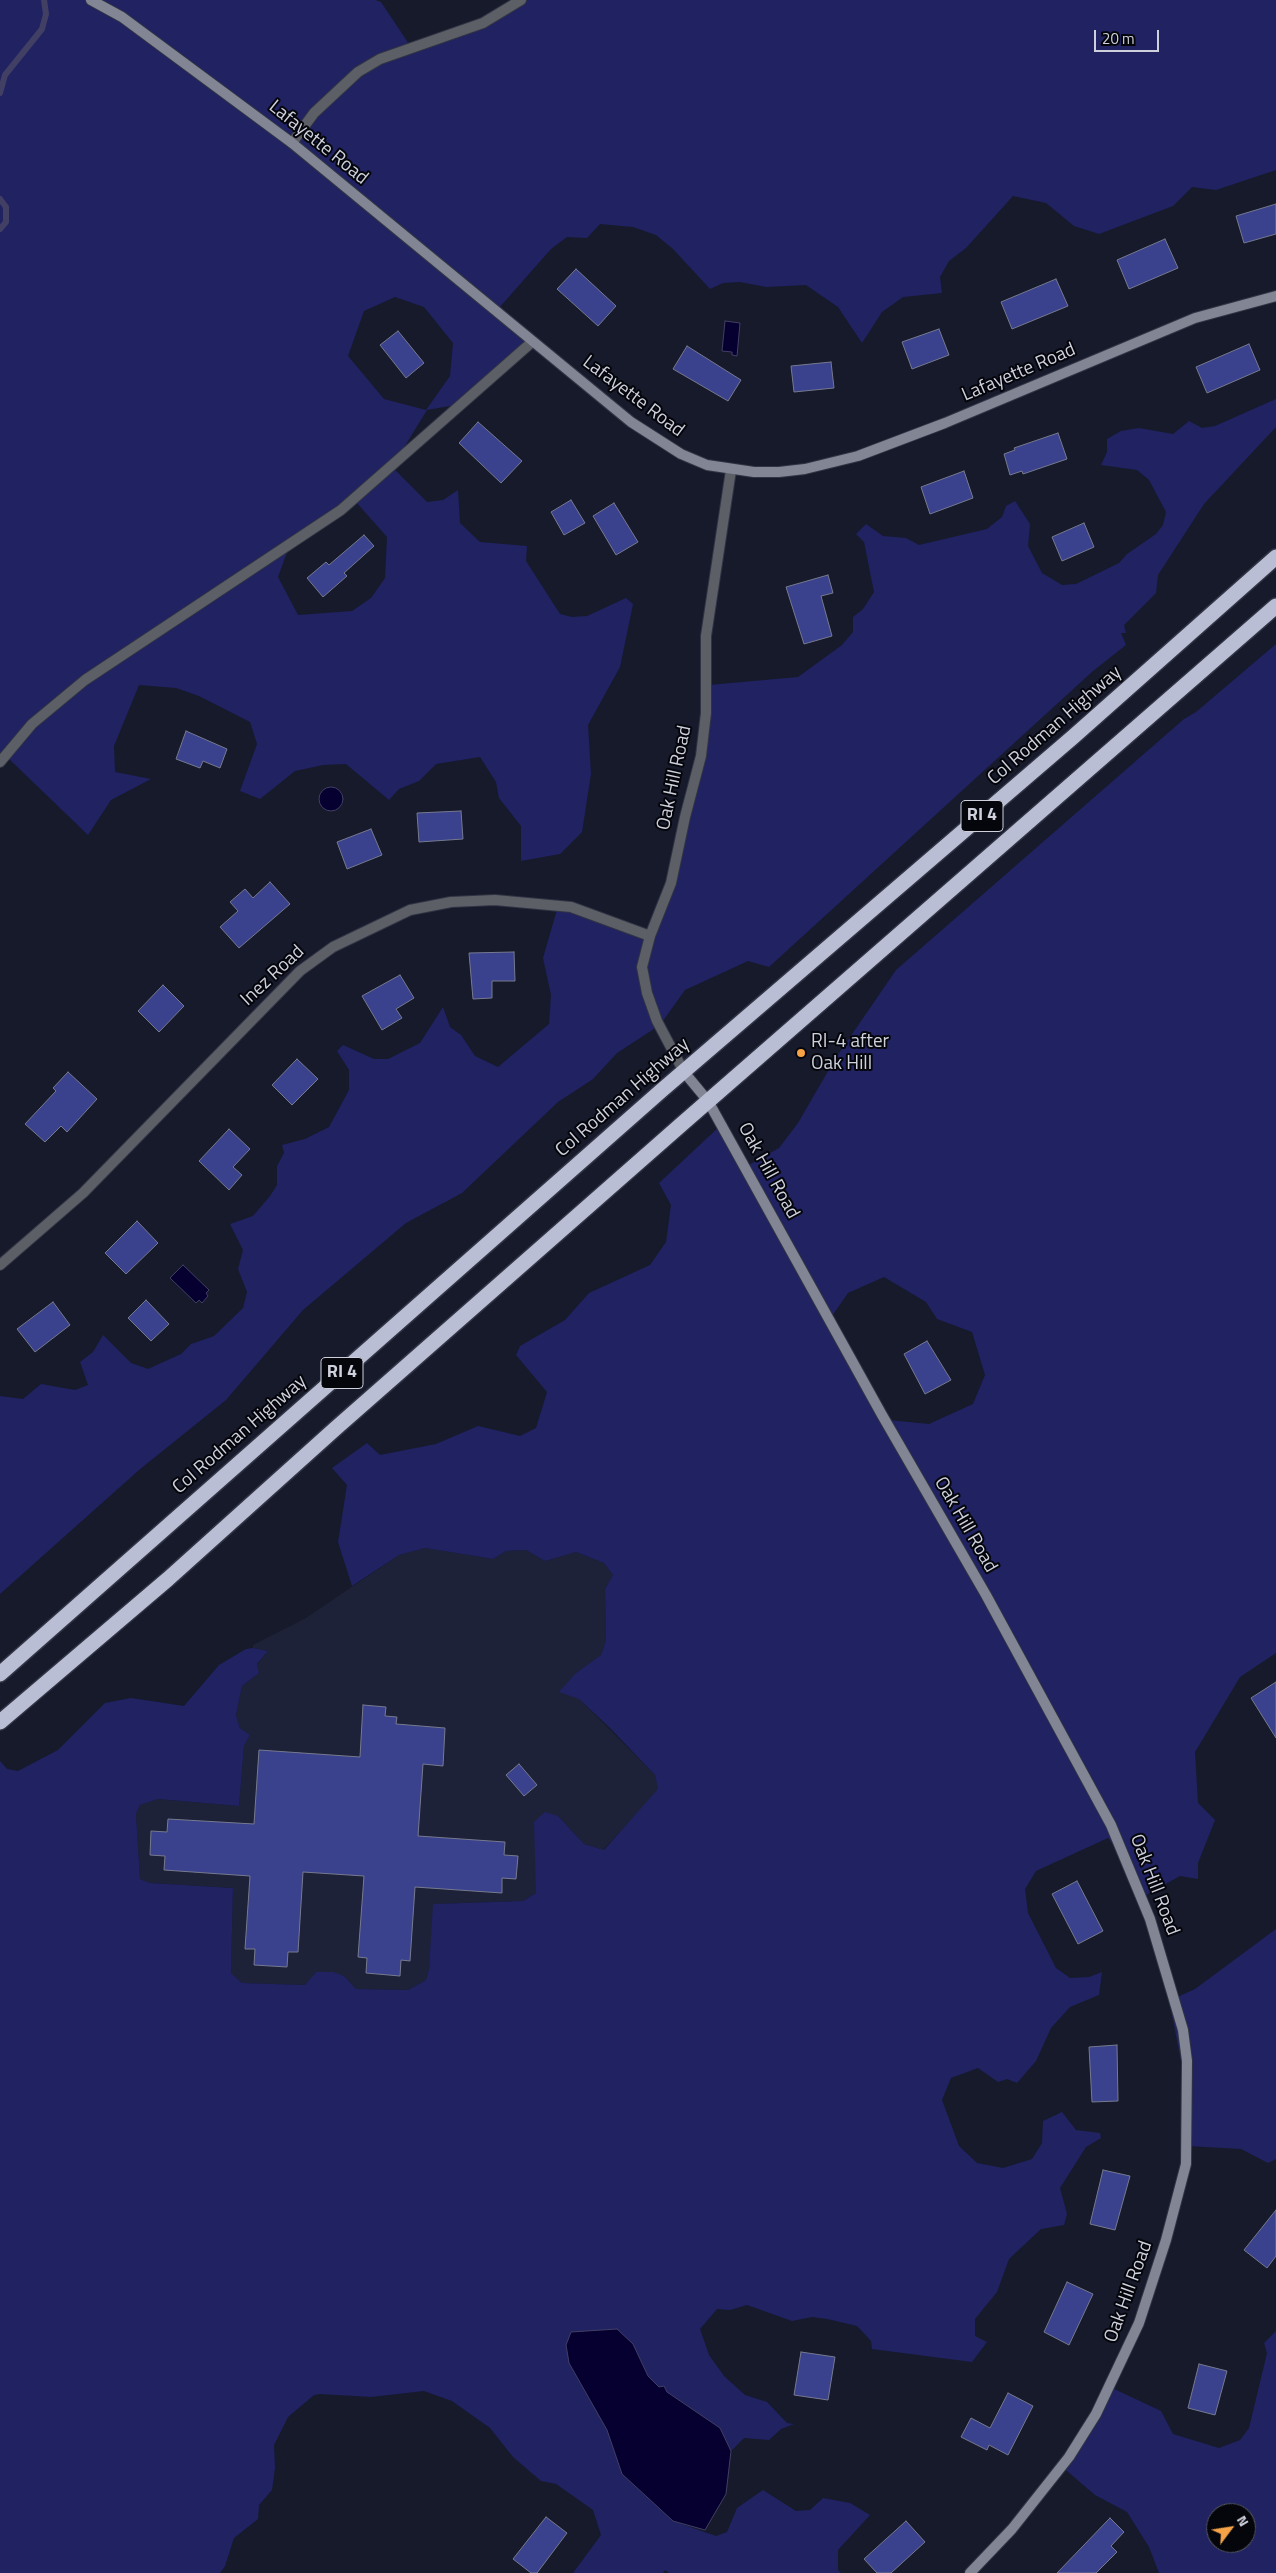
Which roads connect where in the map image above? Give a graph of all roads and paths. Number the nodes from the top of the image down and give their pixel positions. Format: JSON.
{"nodes":[{"id":1,"x":91,"y":0,"type":"edge"},
{"id":2,"x":521,"y":0,"type":"edge"},
{"id":3,"x":292,"y":142,"type":"junction"},
{"id":4,"x":1276,"y":296,"type":"edge"},
{"id":5,"x":532,"y":342,"type":"junction"},
{"id":6,"x":730,"y":470,"type":"junction"},
{"id":7,"x":1276,"y":557,"type":"edge"},
{"id":8,"x":1276,"y":606,"type":"edge"},
{"id":9,"x":0,"y":762,"type":"edge"},
{"id":10,"x":650,"y":936,"type":"junction"},
{"id":11,"x":684,"y":1072,"type":"junction"},
{"id":12,"x":708,"y":1101,"type":"junction"},
{"id":13,"x":0,"y":1265,"type":"edge"},
{"id":14,"x":0,"y":1674,"type":"edge"},
{"id":15,"x":0,"y":1722,"type":"edge"},
{"id":16,"x":970,"y":2573,"type":"edge"}],
"edges":[{"from":1,"to":3,"type":"street","name":"Lafayette Road"},
{"from":2,"to":3,"type":"street"},
{"from":3,"to":5,"type":"street","name":"Lafayette Road"},
{"from":4,"to":6,"type":"street","name":"Lafayette Road"},
{"from":5,"to":6,"type":"street","name":"Lafayette Road"},
{"from":5,"to":9,"type":"street"},
{"from":6,"to":10,"type":"street","name":"Oak Hill Road"},
{"from":7,"to":11,"type":"highway","name":"Col Rodman Highway","number":"RI 4"},
{"from":8,"to":12,"type":"highway","number":"RI 4"},
{"from":10,"to":11,"type":"street","name":"Oak Hill Road"},
{"from":10,"to":13,"type":"street","name":"Inez Road"},
{"from":11,"to":12,"type":"street","name":"Oak Hill Road"},
{"from":11,"to":14,"type":"highway","name":"Col Rodman Highway","number":"RI 4"},
{"from":12,"to":15,"type":"highway","number":"RI 4"},
{"from":12,"to":16,"type":"street","name":"Oak Hill Road"}]}
